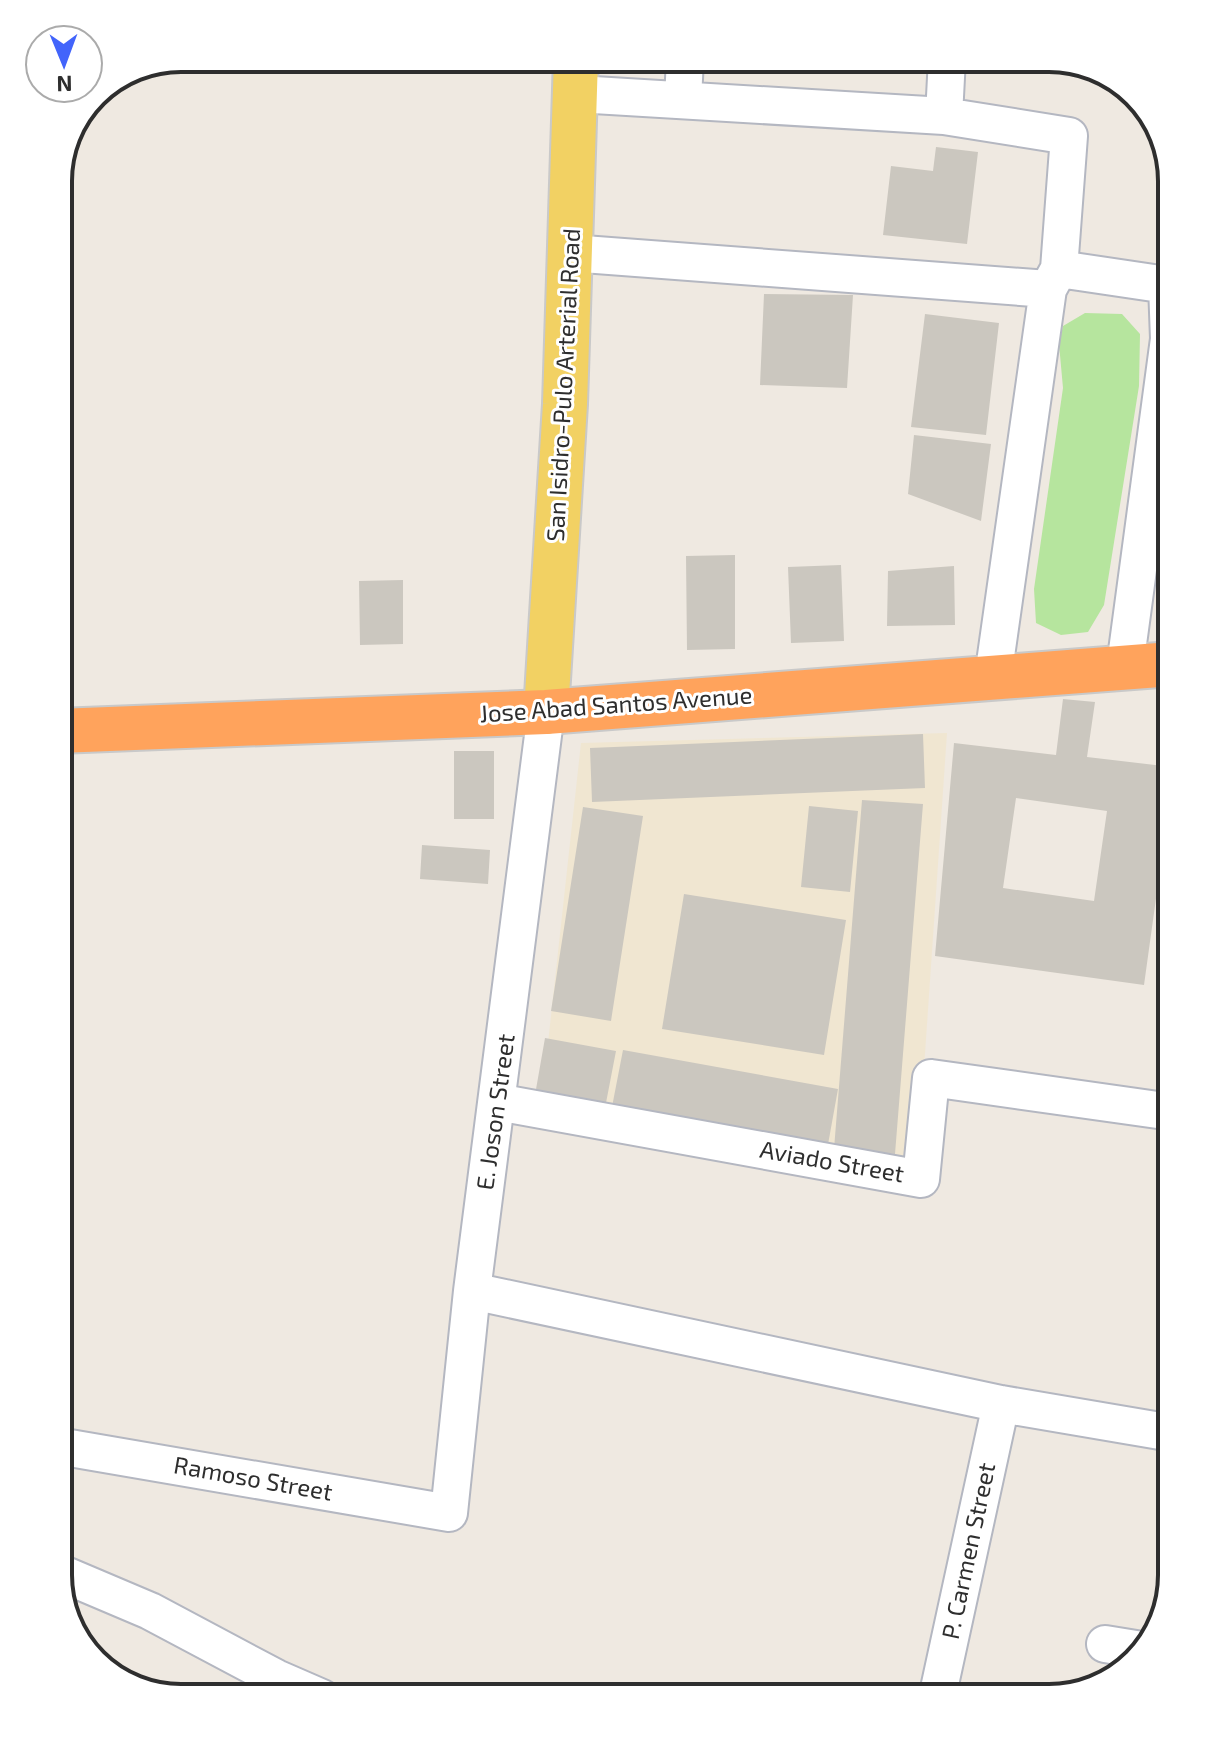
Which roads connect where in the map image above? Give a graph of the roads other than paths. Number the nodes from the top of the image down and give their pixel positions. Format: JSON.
{"nodes":[{"id":1,"x":684,"y":72,"type":"edge"},
{"id":2,"x":946,"y":72,"type":"edge"},
{"id":3,"x":577,"y":76,"type":"edge"},
{"id":4,"x":683,"y":100,"type":"junction"},
{"id":5,"x":944,"y":116,"type":"junction"},
{"id":6,"x":570,"y":253,"type":"junction"},
{"id":7,"x":1054,"y":279,"type":"junction"},
{"id":8,"x":1158,"y":285,"type":"edge"},
{"id":9,"x":1158,"y":421,"type":"edge"},
{"id":10,"x":1158,"y":665,"type":"edge"},
{"id":11,"x":1125,"y":666,"type":"junction"},
{"id":12,"x":993,"y":677,"type":"junction"},
{"id":13,"x":546,"y":712,"type":"junction"},
{"id":14,"x":72,"y":730,"type":"edge"},
{"id":15,"x":497,"y":1102,"type":"junction"},
{"id":16,"x":1158,"y":1110,"type":"edge"},
{"id":17,"x":472,"y":1291,"type":"junction"},
{"id":18,"x":1001,"y":1404,"type":"junction"},
{"id":19,"x":1158,"y":1431,"type":"edge"},
{"id":20,"x":72,"y":1448,"type":"edge"},
{"id":21,"x":449,"y":1513,"type":"joint"},
{"id":22,"x":72,"y":1578,"type":"edge"},
{"id":23,"x":1105,"y":1644,"type":"dead end"},
{"id":24,"x":1130,"y":1648,"type":"edge"},
{"id":25,"x":290,"y":1684,"type":"edge"},
{"id":26,"x":940,"y":1684,"type":"edge"}],
"edges":[{"from":1,"to":4,"type":"street"},
{"from":2,"to":5,"type":"street"},
{"from":3,"to":4,"type":"street"},
{"from":3,"to":6,"type":"main road","name":"San Isidro-Pulo Arterial Road"},
{"from":4,"to":5,"type":"street"},
{"from":5,"to":7,"type":"street"},
{"from":6,"to":7,"type":"street"},
{"from":6,"to":13,"type":"main road","name":"San Isidro-Pulo Arterial Road"},
{"from":7,"to":8,"type":"street"},
{"from":7,"to":12,"type":"street"},
{"from":9,"to":11,"type":"street"},
{"from":10,"to":11,"type":"highway","name":"Jose Abad Santos Avenue"},
{"from":11,"to":12,"type":"highway","name":"Jose Abad Santos Avenue"},
{"from":12,"to":13,"type":"highway","name":"Jose Abad Santos Avenue"},
{"from":13,"to":14,"type":"highway","name":"Jose Abad Santos Avenue"},
{"from":13,"to":15,"type":"street","name":"E. Joson Street"},
{"from":15,"to":16,"type":"street","name":"Aviado Street"},
{"from":15,"to":17,"type":"street","name":"E. Joson Street"},
{"from":17,"to":18,"type":"street"},
{"from":17,"to":21,"type":"street","name":"E. Joson Street"},
{"from":18,"to":19,"type":"street"},
{"from":18,"to":26,"type":"street","name":"P. Carmen Street"},
{"from":20,"to":21,"type":"street","name":"Ramoso Street"},
{"from":22,"to":25,"type":"street"},
{"from":23,"to":24,"type":"street"}]}
